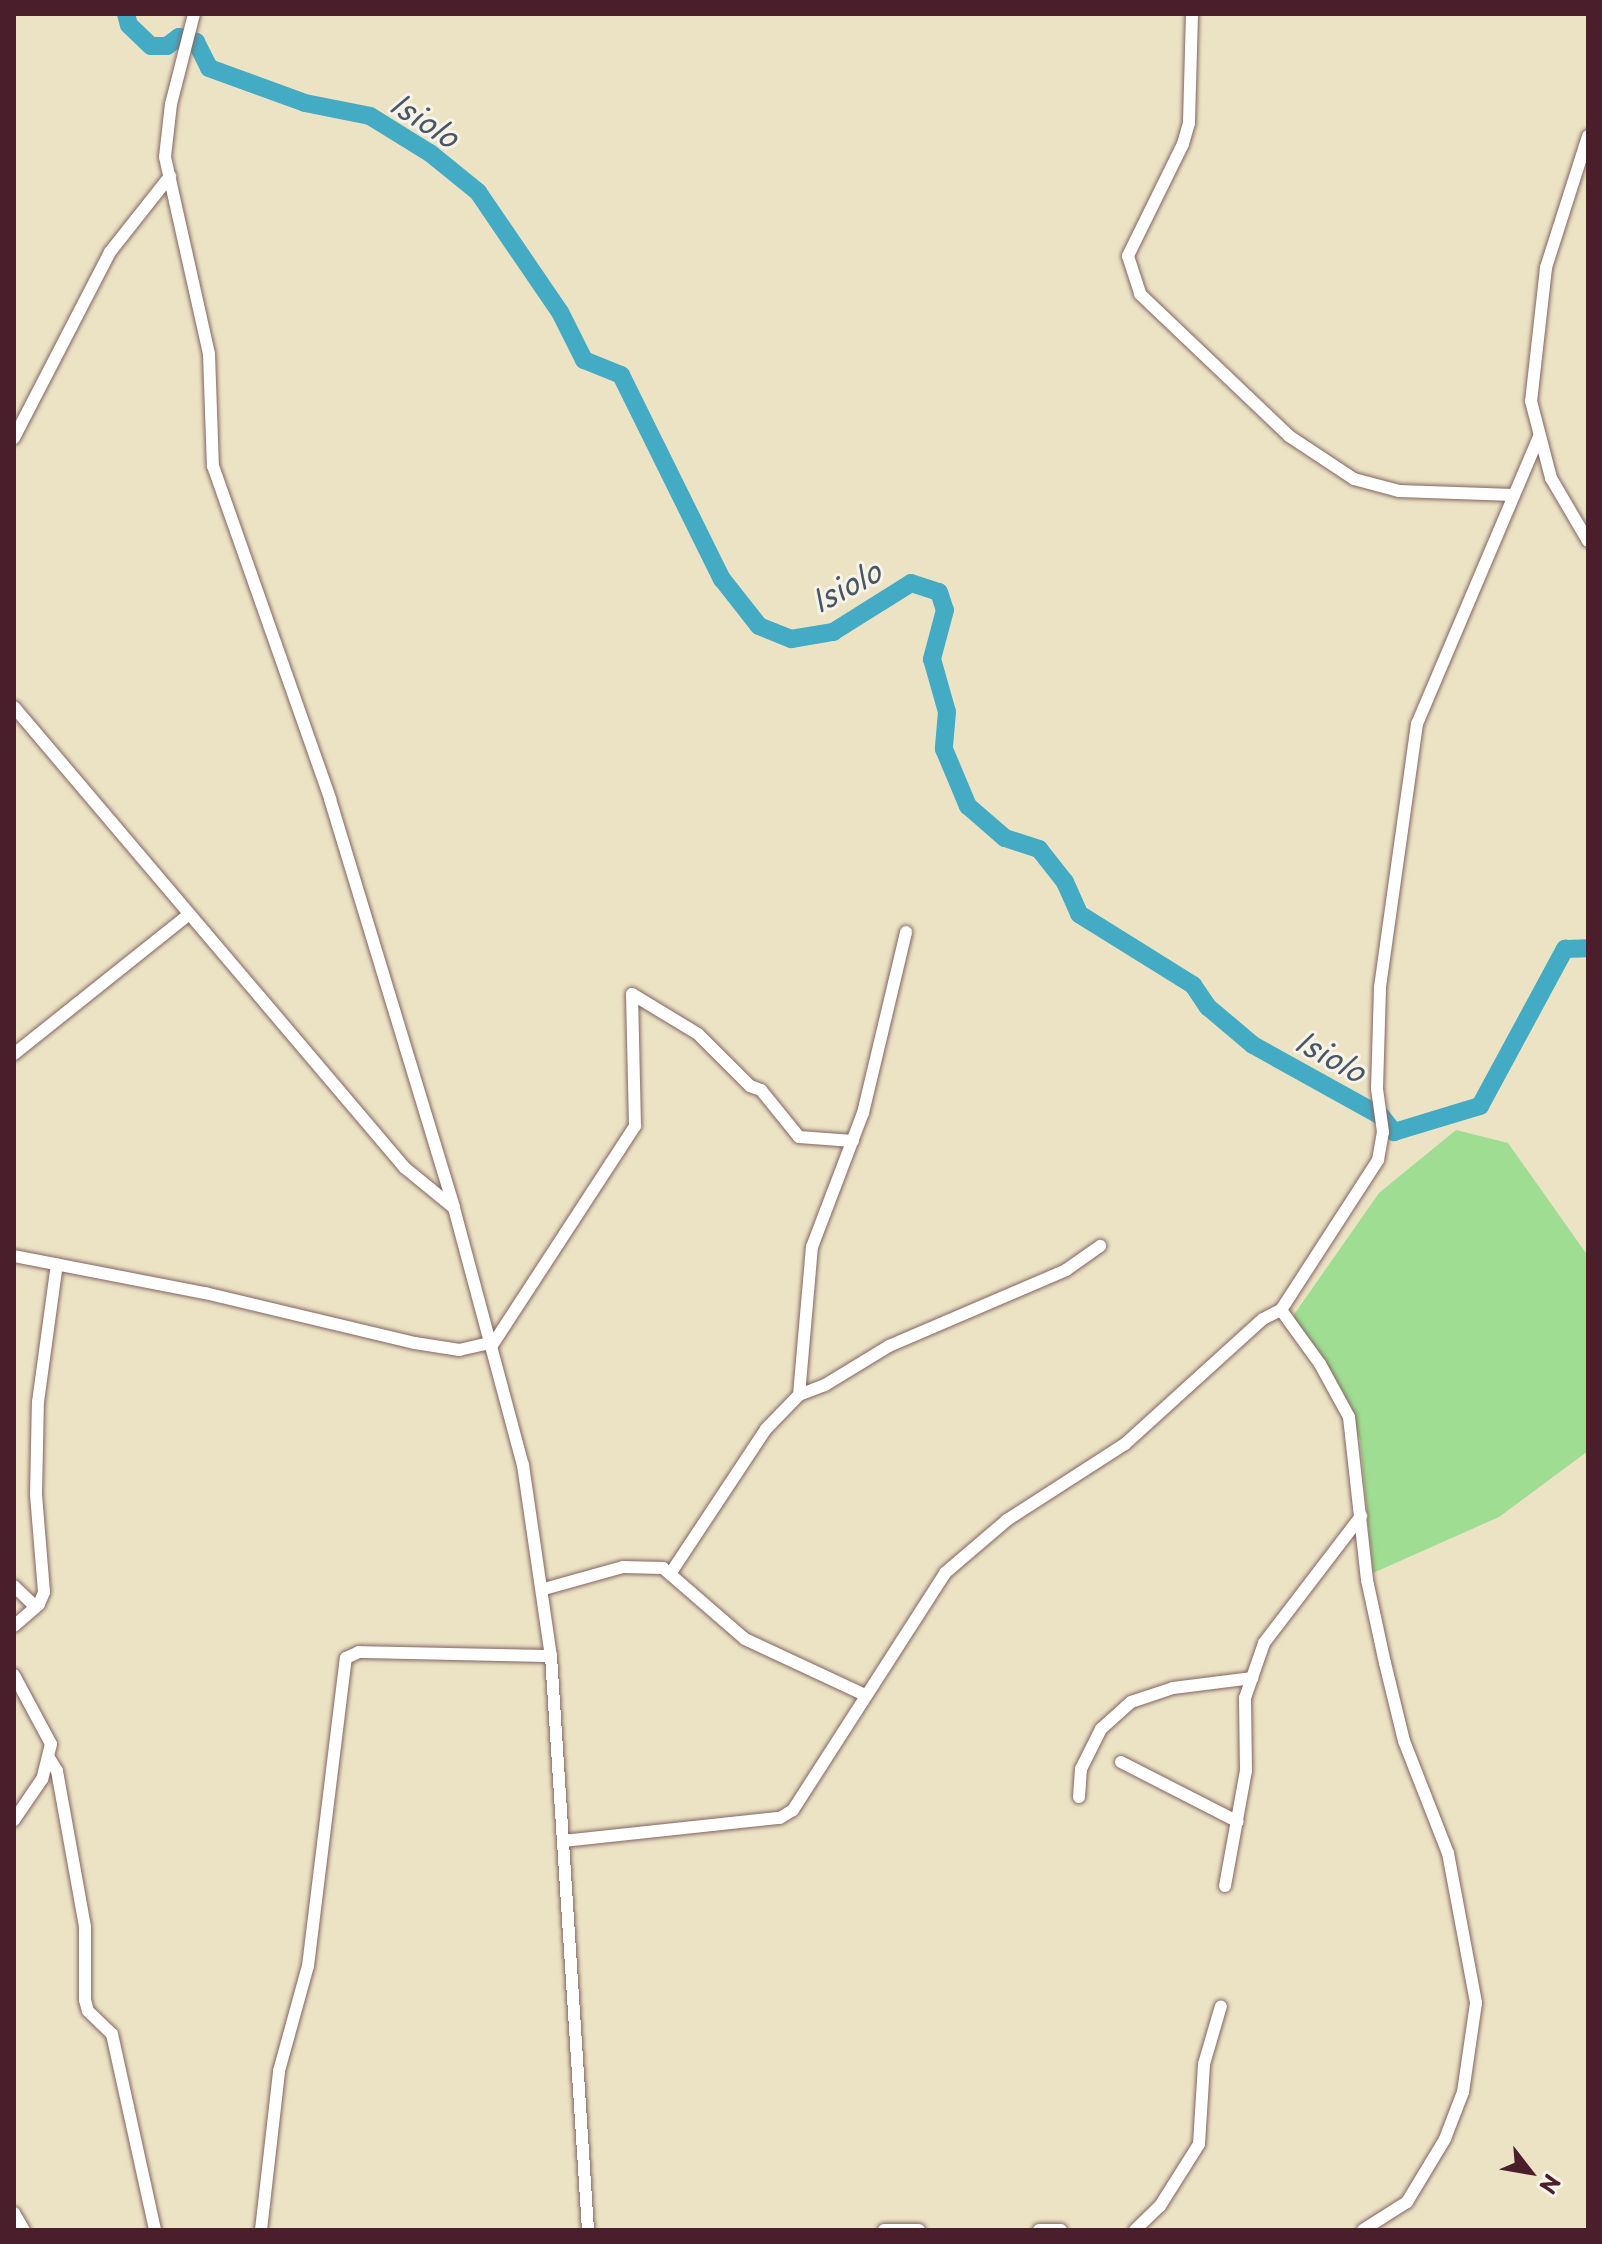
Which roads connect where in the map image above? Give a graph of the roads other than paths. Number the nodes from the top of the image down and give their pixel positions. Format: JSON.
{"nodes":[{"id":1,"x":194,"y":14,"type":"edge"},
{"id":2,"x":1192,"y":14,"type":"edge"},
{"id":3,"x":1588,"y":136,"type":"edge"},
{"id":4,"x":170,"y":176,"type":"junction"},
{"id":5,"x":1539,"y":437,"type":"junction"},
{"id":6,"x":14,"y":438,"type":"edge"},
{"id":7,"x":1514,"y":495,"type":"junction"},
{"id":8,"x":1588,"y":541,"type":"edge"},
{"id":9,"x":14,"y":707,"type":"edge"},
{"id":10,"x":187,"y":916,"type":"junction"},
{"id":11,"x":906,"y":932,"type":"dead end"},
{"id":12,"x":14,"y":1054,"type":"edge"},
{"id":13,"x":853,"y":1141,"type":"junction"},
{"id":14,"x":454,"y":1208,"type":"junction"},
{"id":15,"x":1100,"y":1246,"type":"dead end"},
{"id":16,"x":14,"y":1256,"type":"edge"},
{"id":17,"x":57,"y":1264,"type":"junction"},
{"id":18,"x":1281,"y":1310,"type":"junction"},
{"id":19,"x":490,"y":1345,"type":"junction"},
{"id":20,"x":799,"y":1395,"type":"junction"},
{"id":21,"x":1361,"y":1516,"type":"junction"},
{"id":22,"x":672,"y":1571,"type":"junction"},
{"id":23,"x":14,"y":1586,"type":"edge"},
{"id":24,"x":544,"y":1589,"type":"junction"},
{"id":25,"x":35,"y":1606,"type":"junction"},
{"id":26,"x":14,"y":1626,"type":"edge"},
{"id":27,"x":551,"y":1656,"type":"junction"},
{"id":28,"x":14,"y":1675,"type":"edge"},
{"id":29,"x":1252,"y":1678,"type":"junction"},
{"id":30,"x":863,"y":1694,"type":"junction"},
{"id":31,"x":49,"y":1758,"type":"junction"},
{"id":32,"x":1121,"y":1762,"type":"dead end"},
{"id":33,"x":1079,"y":1797,"type":"dead end"},
{"id":34,"x":14,"y":1820,"type":"edge"},
{"id":35,"x":1238,"y":1822,"type":"junction"},
{"id":36,"x":563,"y":1841,"type":"junction"},
{"id":37,"x":1225,"y":1886,"type":"dead end"},
{"id":38,"x":1221,"y":2006,"type":"dead end"},
{"id":39,"x":14,"y":2213,"type":"edge"},
{"id":40,"x":24,"y":2230,"type":"edge"},
{"id":41,"x":155,"y":2230,"type":"edge"},
{"id":42,"x":261,"y":2230,"type":"edge"},
{"id":43,"x":588,"y":2230,"type":"edge"},
{"id":44,"x":884,"y":2230,"type":"edge"},
{"id":45,"x":919,"y":2230,"type":"edge"},
{"id":46,"x":1039,"y":2230,"type":"edge"},
{"id":47,"x":1061,"y":2230,"type":"edge"},
{"id":48,"x":1135,"y":2230,"type":"edge"},
{"id":49,"x":1363,"y":2230,"type":"edge"}],
"edges":[{"from":1,"to":4,"type":"street"},
{"from":2,"to":7,"type":"street"},
{"from":3,"to":5,"type":"street"},
{"from":4,"to":6,"type":"street"},
{"from":4,"to":14,"type":"street"},
{"from":5,"to":7,"type":"street"},
{"from":5,"to":8,"type":"street"},
{"from":7,"to":18,"type":"street"},
{"from":9,"to":10,"type":"street"},
{"from":10,"to":12,"type":"street"},
{"from":10,"to":14,"type":"street"},
{"from":11,"to":13,"type":"street"},
{"from":13,"to":19,"type":"street"},
{"from":13,"to":20,"type":"street"},
{"from":14,"to":19,"type":"street"},
{"from":15,"to":20,"type":"street"},
{"from":16,"to":17,"type":"street"},
{"from":17,"to":19,"type":"street"},
{"from":17,"to":25,"type":"street"},
{"from":18,"to":21,"type":"street"},
{"from":18,"to":30,"type":"street"},
{"from":19,"to":24,"type":"street"},
{"from":20,"to":22,"type":"street"},
{"from":21,"to":29,"type":"street"},
{"from":21,"to":49,"type":"street"},
{"from":22,"to":24,"type":"street"},
{"from":22,"to":30,"type":"street"},
{"from":23,"to":25,"type":"street"},
{"from":24,"to":27,"type":"street"},
{"from":25,"to":26,"type":"street"},
{"from":27,"to":36,"type":"street"},
{"from":27,"to":42,"type":"street"},
{"from":28,"to":31,"type":"street"},
{"from":29,"to":33,"type":"street"},
{"from":29,"to":35,"type":"street"},
{"from":30,"to":36,"type":"street"},
{"from":31,"to":34,"type":"street"},
{"from":31,"to":41,"type":"street"},
{"from":32,"to":35,"type":"street"},
{"from":35,"to":37,"type":"street"},
{"from":36,"to":43,"type":"street"},
{"from":38,"to":48,"type":"street"},
{"from":39,"to":40,"type":"street"},
{"from":44,"to":45,"type":"street"},
{"from":46,"to":47,"type":"street"}]}
